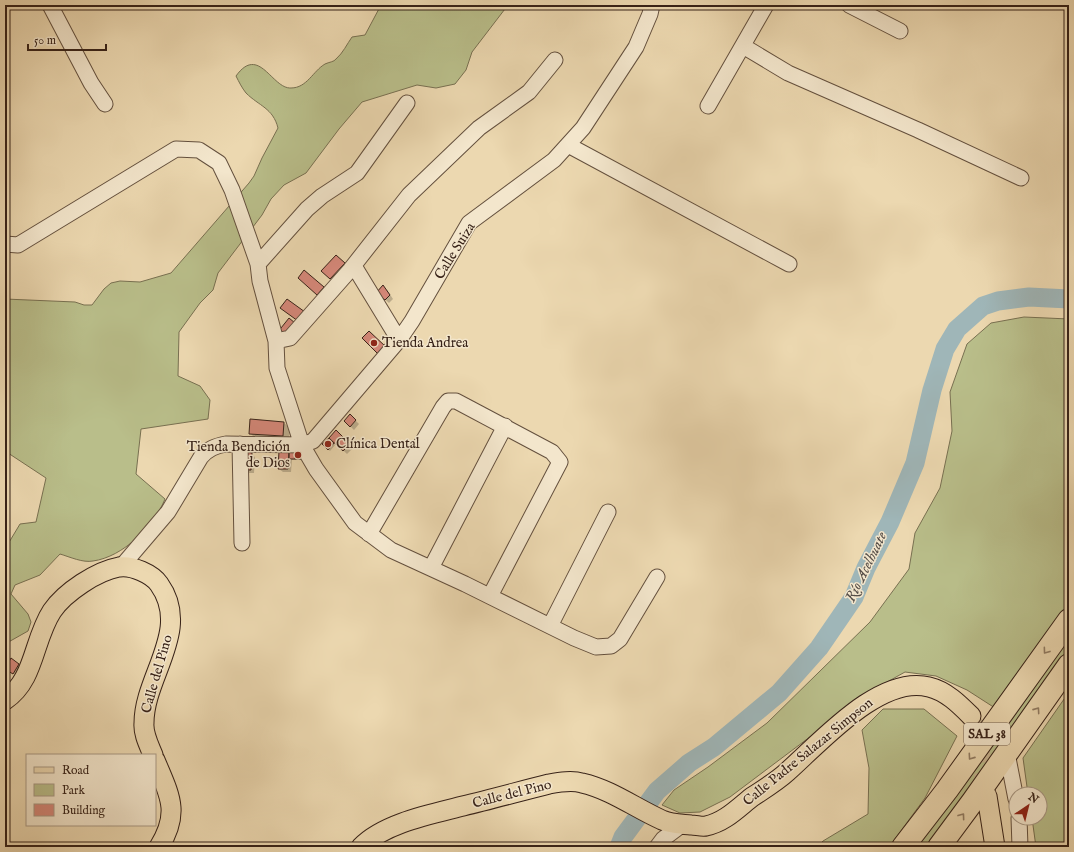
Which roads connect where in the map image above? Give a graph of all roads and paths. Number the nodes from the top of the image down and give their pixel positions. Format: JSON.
{"nodes":[{"id":1,"x":50,"y":5,"type":"edge"},
{"id":2,"x":652,"y":5,"type":"edge"},
{"id":3,"x":766,"y":5,"type":"edge"},
{"id":4,"x":849,"y":5,"type":"edge"},
{"id":5,"x":900,"y":31,"type":"dead end"},
{"id":6,"x":743,"y":46,"type":"junction"},
{"id":7,"x":555,"y":60,"type":"dead end"},
{"id":8,"x":407,"y":103,"type":"dead end"},
{"id":9,"x":105,"y":104,"type":"dead end"},
{"id":10,"x":708,"y":106,"type":"dead end"},
{"id":11,"x":568,"y":144,"type":"junction"},
{"id":12,"x":1020,"y":178,"type":"dead end"},
{"id":13,"x":5,"y":244,"type":"edge"},
{"id":14,"x":258,"y":264,"type":"junction"},
{"id":15,"x":789,"y":264,"type":"dead end"},
{"id":16,"x":354,"y":266,"type":"junction"},
{"id":17,"x":399,"y":340,"type":"junction"},
{"id":18,"x":276,"y":341,"type":"junction"},
{"id":19,"x":505,"y":426,"type":"junction"},
{"id":20,"x":240,"y":444,"type":"junction"},
{"id":21,"x":302,"y":445,"type":"junction"},
{"id":22,"x":608,"y":512,"type":"dead end"},
{"id":23,"x":369,"y":534,"type":"junction"},
{"id":24,"x":242,"y":543,"type":"dead end"},
{"id":25,"x":121,"y":566,"type":"junction"},
{"id":26,"x":431,"y":568,"type":"junction"},
{"id":27,"x":657,"y":577,"type":"dead end"},
{"id":28,"x":490,"y":596,"type":"junction"},
{"id":29,"x":1069,"y":620,"type":"edge"},
{"id":30,"x":550,"y":626,"type":"junction"},
{"id":31,"x":1069,"y":665,"type":"edge"},
{"id":32,"x":5,"y":700,"type":"edge"},
{"id":33,"x":971,"y":716,"type":"tunnel mouth"},
{"id":34,"x":1007,"y":753,"type":"junction"},
{"id":35,"x":153,"y":754,"type":"edge"},
{"id":36,"x":156,"y":762,"type":"edge"},
{"id":37,"x":1013,"y":786,"type":"edge"},
{"id":38,"x":987,"y":796,"type":"tunnel mouth"},
{"id":39,"x":663,"y":820,"type":"joint"},
{"id":40,"x":683,"y":824,"type":"junction"},
{"id":41,"x":1019,"y":826,"type":"edge"},
{"id":42,"x":159,"y":847,"type":"edge"},
{"id":43,"x":361,"y":847,"type":"edge"},
{"id":44,"x":657,"y":847,"type":"edge"},
{"id":45,"x":903,"y":847,"type":"edge"},
{"id":46,"x":939,"y":847,"type":"edge"},
{"id":47,"x":995,"y":847,"type":"edge"},
{"id":48,"x":1020,"y":847,"type":"edge"}],
"edges":[{"from":1,"to":9,"type":"street"},
{"from":2,"to":11,"type":"street","name":"Calle Suiza"},
{"from":3,"to":6,"type":"street"},
{"from":4,"to":5,"type":"street"},
{"from":6,"to":10,"type":"street"},
{"from":6,"to":12,"type":"street"},
{"from":7,"to":16,"type":"street"},
{"from":8,"to":14,"type":"street"},
{"from":11,"to":15,"type":"street"},
{"from":11,"to":17,"type":"street","name":"Calle Suiza"},
{"from":13,"to":14,"type":"street"},
{"from":14,"to":18,"type":"street"},
{"from":16,"to":17,"type":"street"},
{"from":16,"to":18,"type":"street"},
{"from":17,"to":21,"type":"street","name":"Calle Suiza"},
{"from":18,"to":21,"type":"street"},
{"from":19,"to":23,"type":"street"},
{"from":19,"to":26,"type":"street"},
{"from":19,"to":28,"type":"street"},
{"from":20,"to":21,"type":"street"},
{"from":20,"to":24,"type":"street"},
{"from":20,"to":25,"type":"street"},
{"from":21,"to":23,"type":"street"},
{"from":22,"to":30,"type":"street"},
{"from":23,"to":26,"type":"street"},
{"from":25,"to":32,"type":"main road"},
{"from":25,"to":35,"type":"main road","name":"Calle del Pino"},
{"from":26,"to":28,"type":"street"},
{"from":27,"to":30,"type":"street"},
{"from":28,"to":30,"type":"street"},
{"from":29,"to":45,"type":"highway","number":"SAL 38","one_way":true},
{"from":34,"to":31,"type":"highway","number":"SAL 38","one_way":true},
{"from":33,"to":40,"type":"main road","name":"Calle Padre Salazar Simpson"},
{"from":34,"to":37,"type":"street"},
{"from":46,"to":34,"type":"highway","number":"SAL 38","one_way":true},
{"from":36,"to":42,"type":"main road"},
{"from":38,"to":47,"type":"main road"},
{"from":39,"to":40,"type":"main road","name":"Calle Padre Salazar Simpson"},
{"from":39,"to":43,"type":"main road","name":"Calle del Pino"},
{"from":40,"to":44,"type":"street"},
{"from":41,"to":48,"type":"street"}]}
